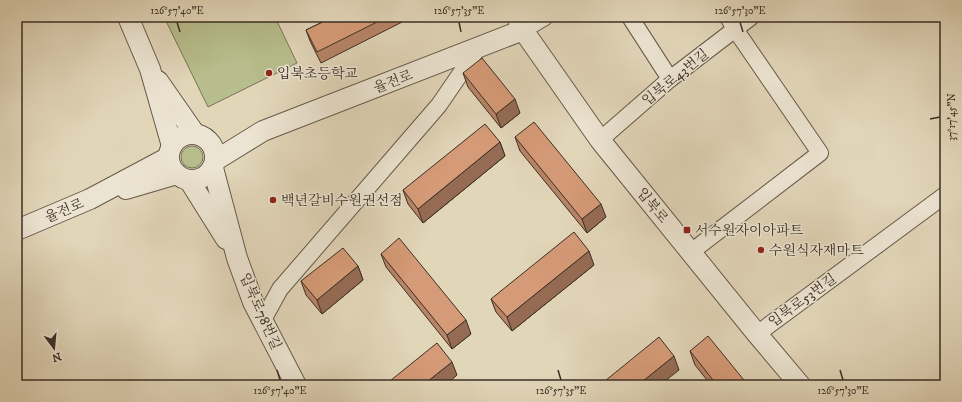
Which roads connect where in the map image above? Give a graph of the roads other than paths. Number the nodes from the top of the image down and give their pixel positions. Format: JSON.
{"nodes":[{"id":1,"x":128,"y":17,"type":"edge"},
{"id":2,"x":545,"y":17,"type":"edge"},
{"id":3,"x":630,"y":17,"type":"edge"},
{"id":4,"x":751,"y":17,"type":"edge"},
{"id":5,"x":731,"y":23,"type":"edge"},
{"id":6,"x":520,"y":24,"type":"edge"},
{"id":7,"x":478,"y":48,"type":"junction"},
{"id":8,"x":150,"y":69,"type":"junction"},
{"id":9,"x":670,"y":79,"type":"junction"},
{"id":10,"x":263,"y":131,"type":"junction"},
{"id":11,"x":202,"y":137,"type":"junction"},
{"id":12,"x":600,"y":140,"type":"junction"},
{"id":13,"x":177,"y":164,"type":"junction"},
{"id":14,"x":214,"y":164,"type":"junction"},
{"id":15,"x":945,"y":195,"type":"edge"},
{"id":16,"x":17,"y":230,"type":"edge"},
{"id":17,"x":691,"y":252,"type":"junction"},
{"id":18,"x":237,"y":258,"type":"junction"},
{"id":19,"x":263,"y":320,"type":"junction"},
{"id":20,"x":757,"y":334,"type":"junction"},
{"id":21,"x":296,"y":385,"type":"edge"},
{"id":22,"x":800,"y":385,"type":"edge"}],
"edges":[{"from":1,"to":8,"type":"street"},
{"from":2,"to":6,"type":"street"},
{"from":3,"to":9,"type":"street"},
{"from":4,"to":5,"type":"street","name":"입북로43번길"},
{"from":5,"to":9,"type":"street","name":"입북로43번길"},
{"from":5,"to":17,"type":"street"},
{"from":6,"to":7,"type":"street","name":"율전로"},
{"from":6,"to":12,"type":"street","name":"입북로"},
{"from":7,"to":10,"type":"street","name":"율전로"},
{"from":7,"to":19,"type":"street"},
{"from":8,"to":11,"type":"street"},
{"from":8,"to":13,"type":"street"},
{"from":9,"to":12,"type":"street","name":"입북로43번길"},
{"from":10,"to":11,"type":"street","name":"율전로"},
{"from":10,"to":14,"type":"street","name":"율전로"},
{"from":11,"to":13,"type":"street"},
{"from":11,"to":14,"type":"street"},
{"from":12,"to":17,"type":"street","name":"입북로"},
{"from":13,"to":14,"type":"street"},
{"from":13,"to":16,"type":"street","name":"율전로"},
{"from":13,"to":18,"type":"street"},
{"from":14,"to":18,"type":"street"},
{"from":15,"to":20,"type":"street","name":"입북로53번길"},
{"from":17,"to":20,"type":"street","name":"입북로"},
{"from":18,"to":19,"type":"street","name":"입북로78번길"},
{"from":19,"to":21,"type":"street","name":"입북로78번길"},
{"from":20,"to":22,"type":"street","name":"입북로"}]}
